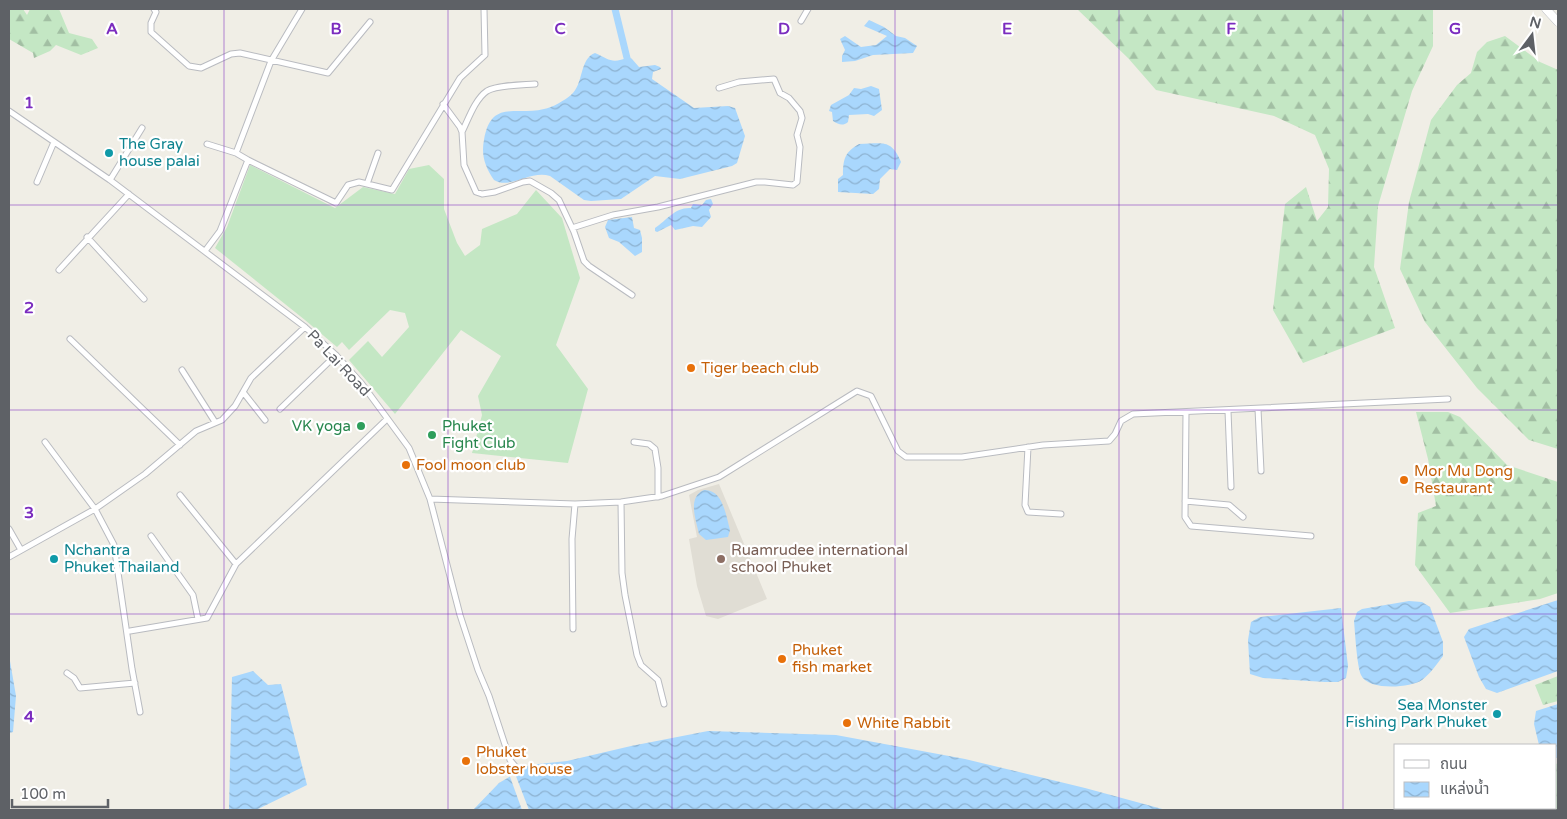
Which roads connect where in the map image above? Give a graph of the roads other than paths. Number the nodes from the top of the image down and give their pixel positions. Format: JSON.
{"nodes":[{"id":1,"x":154,"y":9,"type":"edge"},
{"id":2,"x":302,"y":9,"type":"edge"},
{"id":3,"x":484,"y":9,"type":"edge"},
{"id":4,"x":808,"y":9,"type":"edge"},
{"id":5,"x":1546,"y":9,"type":"edge"},
{"id":6,"x":801,"y":21,"type":"dead end"},
{"id":7,"x":370,"y":22,"type":"dead end"},
{"id":8,"x":1558,"y":22,"type":"edge"},
{"id":9,"x":271,"y":61,"type":"junction"},
{"id":10,"x":535,"y":84,"type":"dead end"},
{"id":11,"x":719,"y":88,"type":"dead end"},
{"id":12,"x":443,"y":104,"type":"junction"},
{"id":13,"x":9,"y":111,"type":"edge"},
{"id":14,"x":142,"y":128,"type":"dead end"},
{"id":15,"x":462,"y":132,"type":"junction"},
{"id":16,"x":54,"y":142,"type":"junction"},
{"id":17,"x":207,"y":144,"type":"dead end"},
{"id":18,"x":236,"y":153,"type":"junction"},
{"id":19,"x":378,"y":153,"type":"dead end"},
{"id":20,"x":248,"y":160,"type":"junction"},
{"id":21,"x":110,"y":180,"type":"junction"},
{"id":22,"x":37,"y":182,"type":"dead end"},
{"id":23,"x":367,"y":184,"type":"junction"},
{"id":24,"x":129,"y":194,"type":"junction"},
{"id":25,"x":572,"y":228,"type":"junction"},
{"id":26,"x":87,"y":237,"type":"junction"},
{"id":27,"x":205,"y":251,"type":"junction"},
{"id":28,"x":59,"y":270,"type":"dead end"},
{"id":29,"x":632,"y":295,"type":"dead end"},
{"id":30,"x":144,"y":299,"type":"dead end"},
{"id":31,"x":305,"y":327,"type":"junction"},
{"id":32,"x":70,"y":339,"type":"dead end"},
{"id":33,"x":336,"y":356,"type":"junction"},
{"id":34,"x":182,"y":370,"type":"dead end"},
{"id":35,"x":243,"y":392,"type":"junction"},
{"id":36,"x":1448,"y":399,"type":"dead end"},
{"id":37,"x":280,"y":409,"type":"dead end"},
{"id":38,"x":1258,"y":409,"type":"junction"},
{"id":39,"x":1228,"y":410,"type":"junction"},
{"id":40,"x":1186,"y":412,"type":"junction"},
{"id":41,"x":387,"y":419,"type":"junction"},
{"id":42,"x":265,"y":420,"type":"dead end"},
{"id":43,"x":215,"y":422,"type":"junction"},
{"id":44,"x":45,"y":442,"type":"dead end"},
{"id":45,"x":634,"y":442,"type":"dead end"},
{"id":46,"x":180,"y":445,"type":"junction"},
{"id":47,"x":1028,"y":447,"type":"junction"},
{"id":48,"x":1260,"y":470,"type":"dead end"},
{"id":49,"x":1231,"y":487,"type":"dead end"},
{"id":50,"x":180,"y":495,"type":"dead end"},
{"id":51,"x":658,"y":497,"type":"junction"},
{"id":52,"x":430,"y":499,"type":"junction"},
{"id":53,"x":1185,"y":501,"type":"junction"},
{"id":54,"x":621,"y":502,"type":"junction"},
{"id":55,"x":575,"y":504,"type":"junction"},
{"id":56,"x":95,"y":509,"type":"junction"},
{"id":57,"x":1061,"y":514,"type":"dead end"},
{"id":58,"x":1243,"y":517,"type":"dead end"},
{"id":59,"x":9,"y":530,"type":"edge"},
{"id":60,"x":151,"y":536,"type":"dead end"},
{"id":61,"x":1311,"y":536,"type":"dead end"},
{"id":62,"x":21,"y":550,"type":"junction"},
{"id":63,"x":9,"y":556,"type":"edge"},
{"id":64,"x":236,"y":564,"type":"junction"},
{"id":65,"x":198,"y":619,"type":"junction"},
{"id":66,"x":573,"y":629,"type":"dead end"},
{"id":67,"x":130,"y":631,"type":"dead end"},
{"id":68,"x":67,"y":672,"type":"dead end"},
{"id":69,"x":135,"y":683,"type":"junction"},
{"id":70,"x":664,"y":704,"type":"dead end"},
{"id":71,"x":140,"y":712,"type":"dead end"},
{"id":72,"x":514,"y":766,"type":"dead end"}],
"edges":[{"from":1,"to":9,"type":"street"},
{"from":2,"to":9,"type":"street"},
{"from":3,"to":12,"type":"street"},
{"from":4,"to":6,"type":"street"},
{"from":5,"to":8,"type":"street"},
{"from":7,"to":9,"type":"street"},
{"from":9,"to":18,"type":"street"},
{"from":10,"to":15,"type":"street"},
{"from":11,"to":25,"type":"street"},
{"from":12,"to":15,"type":"street"},
{"from":12,"to":23,"type":"street"},
{"from":13,"to":16,"type":"street","name":"Pa Lai Road"},
{"from":14,"to":21,"type":"street"},
{"from":15,"to":25,"type":"street"},
{"from":16,"to":21,"type":"street","name":"Pa Lai Road"},
{"from":16,"to":22,"type":"street"},
{"from":17,"to":18,"type":"street"},
{"from":18,"to":20,"type":"street"},
{"from":19,"to":23,"type":"street"},
{"from":20,"to":23,"type":"street"},
{"from":20,"to":27,"type":"street"},
{"from":21,"to":24,"type":"street","name":"Pa Lai Road"},
{"from":24,"to":26,"type":"street"},
{"from":24,"to":27,"type":"street","name":"Pa Lai Road"},
{"from":25,"to":29,"type":"street"},
{"from":26,"to":28,"type":"street"},
{"from":26,"to":30,"type":"street"},
{"from":27,"to":31,"type":"street","name":"Pa Lai Road"},
{"from":31,"to":33,"type":"street","name":"Pa Lai Road"},
{"from":31,"to":35,"type":"street"},
{"from":32,"to":46,"type":"street"},
{"from":33,"to":37,"type":"street"},
{"from":33,"to":41,"type":"street","name":"Pa Lai Road"},
{"from":34,"to":43,"type":"street"},
{"from":35,"to":42,"type":"street"},
{"from":35,"to":43,"type":"street"},
{"from":36,"to":38,"type":"street"},
{"from":38,"to":39,"type":"street"},
{"from":38,"to":48,"type":"street"},
{"from":39,"to":40,"type":"street"},
{"from":39,"to":49,"type":"street"},
{"from":40,"to":47,"type":"street"},
{"from":40,"to":53,"type":"street"},
{"from":41,"to":52,"type":"street","name":"Pa Lai Road"},
{"from":41,"to":64,"type":"street"},
{"from":43,"to":46,"type":"street"},
{"from":44,"to":56,"type":"street"},
{"from":45,"to":51,"type":"street"},
{"from":46,"to":56,"type":"street"},
{"from":47,"to":51,"type":"street"},
{"from":47,"to":57,"type":"street"},
{"from":50,"to":64,"type":"street"},
{"from":51,"to":54,"type":"street"},
{"from":52,"to":55,"type":"street"},
{"from":52,"to":72,"type":"street","name":"Pa Lai Road"},
{"from":53,"to":58,"type":"street"},
{"from":53,"to":61,"type":"street"},
{"from":54,"to":55,"type":"street"},
{"from":54,"to":70,"type":"street"},
{"from":55,"to":66,"type":"street"},
{"from":56,"to":62,"type":"street"},
{"from":56,"to":69,"type":"street"},
{"from":59,"to":62,"type":"street"},
{"from":60,"to":65,"type":"street"},
{"from":62,"to":63,"type":"street"},
{"from":64,"to":65,"type":"street"},
{"from":65,"to":67,"type":"street"},
{"from":68,"to":69,"type":"street"},
{"from":69,"to":71,"type":"street"}]}
